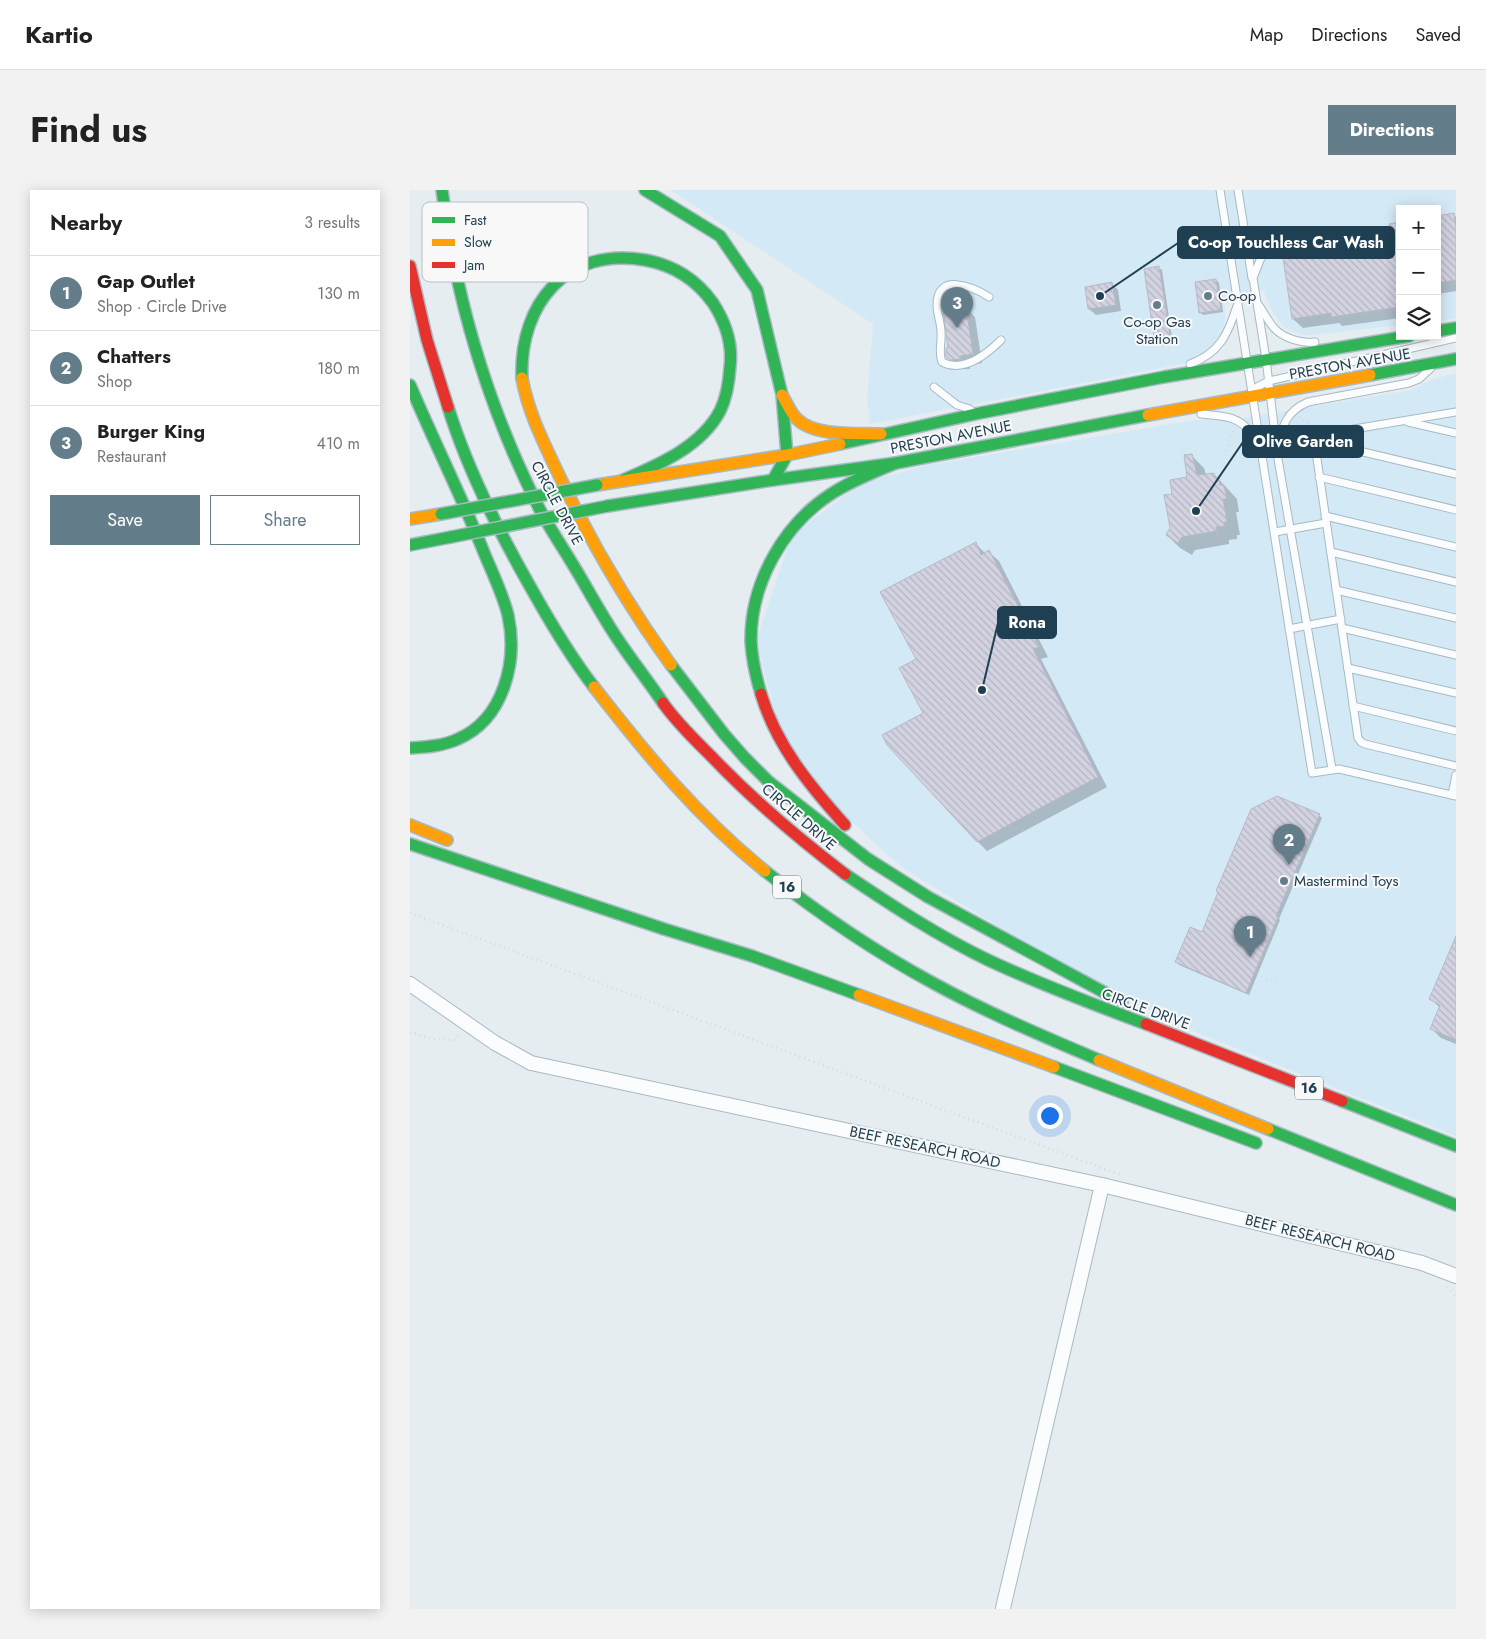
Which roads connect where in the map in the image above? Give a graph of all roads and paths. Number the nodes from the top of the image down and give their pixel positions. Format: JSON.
{"nodes":[{"id":1,"x":645,"y":190,"type":"edge"},
{"id":2,"x":1220,"y":190,"type":"edge"},
{"id":3,"x":1238,"y":190,"type":"edge"},
{"id":4,"x":1280,"y":232,"type":"dead end"},
{"id":5,"x":588,"y":263,"type":"edge"},
{"id":6,"x":410,"y":266,"type":"edge"},
{"id":7,"x":1252,"y":278,"type":"junction"},
{"id":8,"x":460,"y":282,"type":"edge"},
{"id":9,"x":556,"y":282,"type":"edge"},
{"id":10,"x":989,"y":296,"type":"dead end"},
{"id":11,"x":1256,"y":301,"type":"junction"},
{"id":12,"x":1238,"y":303,"type":"junction"},
{"id":13,"x":1456,"y":328,"type":"edge"},
{"id":14,"x":1396,"y":330,"type":"edge"},
{"id":15,"x":1441,"y":331,"type":"edge"},
{"id":16,"x":1382,"y":332,"type":"dead end"},
{"id":17,"x":1396,"y":338,"type":"edge"},
{"id":18,"x":1456,"y":338,"type":"edge"},
{"id":19,"x":1001,"y":340,"type":"dead end"},
{"id":20,"x":1319,"y":342,"type":"dead end"},
{"id":21,"x":1456,"y":359,"type":"edge"},
{"id":22,"x":1266,"y":360,"type":"junction"},
{"id":23,"x":1248,"y":362,"type":"junction"},
{"id":24,"x":1434,"y":364,"type":"junction"},
{"id":25,"x":1164,"y":377,"type":"junction"},
{"id":26,"x":1269,"y":381,"type":"junction"},
{"id":27,"x":410,"y":385,"type":"edge"},
{"id":28,"x":934,"y":387,"type":"dead end"},
{"id":29,"x":1270,"y":394,"type":"junction"},
{"id":30,"x":782,"y":395,"type":"junction"},
{"id":31,"x":1253,"y":396,"type":"junction"},
{"id":32,"x":1173,"y":411,"type":"junction"},
{"id":33,"x":1456,"y":412,"type":"edge"},
{"id":34,"x":980,"y":413,"type":"junction"},
{"id":35,"x":1296,"y":415,"type":"dead end"},
{"id":36,"x":1402,"y":421,"type":"junction"},
{"id":37,"x":1234,"y":430,"type":"dead end"},
{"id":38,"x":1456,"y":433,"type":"edge"},
{"id":39,"x":881,"y":434,"type":"junction"},
{"id":40,"x":1317,"y":441,"type":"junction"},
{"id":41,"x":1226,"y":451,"type":"dead end"},
{"id":42,"x":787,"y":455,"type":"junction"},
{"id":43,"x":1262,"y":457,"type":"junction"},
{"id":44,"x":1278,"y":459,"type":"junction"},
{"id":45,"x":896,"y":463,"type":"junction"},
{"id":46,"x":1456,"y":474,"type":"edge"},
{"id":47,"x":1320,"y":477,"type":"junction"},
{"id":48,"x":624,"y":480,"type":"junction"},
{"id":49,"x":772,"y":480,"type":"junction"},
{"id":50,"x":1456,"y":510,"type":"edge"},
{"id":51,"x":410,"y":519,"type":"edge"},
{"id":52,"x":1326,"y":519,"type":"junction"},
{"id":53,"x":1290,"y":529,"type":"junction"},
{"id":54,"x":1275,"y":532,"type":"junction"},
{"id":55,"x":410,"y":544,"type":"edge"},
{"id":56,"x":1456,"y":547,"type":"edge"},
{"id":57,"x":1331,"y":552,"type":"junction"},
{"id":58,"x":1456,"y":582,"type":"edge"},
{"id":59,"x":1336,"y":590,"type":"junction"},
{"id":60,"x":1456,"y":618,"type":"edge"},
{"id":61,"x":1341,"y":619,"type":"junction"},
{"id":62,"x":1307,"y":626,"type":"junction"},
{"id":63,"x":1342,"y":628,"type":"junction"},
{"id":64,"x":1289,"y":629,"type":"junction"},
{"id":65,"x":1456,"y":655,"type":"edge"},
{"id":66,"x":1348,"y":668,"type":"junction"},
{"id":67,"x":1456,"y":693,"type":"edge"},
{"id":68,"x":1353,"y":706,"type":"junction"},
{"id":69,"x":1456,"y":731,"type":"edge"},
{"id":70,"x":410,"y":748,"type":"edge"},
{"id":71,"x":1456,"y":766,"type":"edge"},
{"id":72,"x":1332,"y":769,"type":"junction"},
{"id":73,"x":1456,"y":775,"type":"edge"},
{"id":74,"x":1454,"y":795,"type":"edge"},
{"id":75,"x":410,"y":825,"type":"edge"},
{"id":76,"x":455,"y":842,"type":"dead end"},
{"id":77,"x":410,"y":844,"type":"edge"},
{"id":78,"x":935,"y":901,"type":"junction"},
{"id":79,"x":627,"y":904,"type":"dead end"},
{"id":80,"x":410,"y":913,"type":"edge"},
{"id":81,"x":752,"y":956,"type":"junction"},
{"id":82,"x":1258,"y":975,"type":"dead end"},
{"id":83,"x":1282,"y":983,"type":"dead end"},
{"id":84,"x":410,"y":984,"type":"edge"},
{"id":85,"x":469,"y":1025,"type":"junction"},
{"id":86,"x":1161,"y":1030,"type":"junction"},
{"id":87,"x":410,"y":1032,"type":"edge"},
{"id":88,"x":1456,"y":1146,"type":"edge"},
{"id":89,"x":1269,"y":1148,"type":"dead end"},
{"id":90,"x":1093,"y":1164,"type":"dead end"},
{"id":91,"x":1102,"y":1185,"type":"junction"},
{"id":92,"x":1456,"y":1205,"type":"edge"},
{"id":93,"x":1456,"y":1276,"type":"edge"},
{"id":94,"x":1002,"y":1608,"type":"dead end"}],
"edges":[{"from":1,"to":30,"type":"main road"},
{"from":2,"to":12,"type":"lane"},
{"from":3,"to":7,"type":"lane"},
{"from":4,"to":7,"type":"lane"},
{"from":5,"to":48,"type":"main road"},
{"from":6,"to":92,"type":"main road","number":"16"},
{"from":7,"to":11,"type":"lane"},
{"from":8,"to":86,"type":"main road","name":"CIRCLE DRIVE","number":"16"},
{"from":9,"to":78,"type":"main road"},
{"from":10,"to":19,"type":"lane"},
{"from":11,"to":20,"type":"lane"},
{"from":11,"to":22,"type":"lane"},
{"from":12,"to":23,"type":"lane"},
{"from":12,"to":25,"type":"lane"},
{"from":13,"to":15,"type":"main road"},
{"from":14,"to":16,"type":"lane"},
{"from":17,"to":22,"type":"main road","name":"PRESTON AVENUE"},
{"from":18,"to":26,"type":"lane"},
{"from":21,"to":24,"type":"main road","name":"PRESTON AVENUE"},
{"from":22,"to":23,"type":"main road","name":"PRESTON AVENUE"},
{"from":22,"to":26,"type":"lane"},
{"from":23,"to":25,"type":"main road","name":"PRESTON AVENUE"},
{"from":23,"to":31,"type":"lane"},
{"from":24,"to":29,"type":"main road","name":"PRESTON AVENUE"},
{"from":24,"to":44,"type":"lane"},
{"from":25,"to":34,"type":"main road","name":"PRESTON AVENUE"},
{"from":26,"to":29,"type":"lane"},
{"from":26,"to":31,"type":"lane"},
{"from":27,"to":70,"type":"main road"},
{"from":28,"to":34,"type":"lane"},
{"from":29,"to":31,"type":"main road","name":"PRESTON AVENUE"},
{"from":29,"to":44,"type":"lane"},
{"from":30,"to":39,"type":"main road"},
{"from":30,"to":42,"type":"main road"},
{"from":31,"to":32,"type":"main road","name":"PRESTON AVENUE"},
{"from":31,"to":43,"type":"lane"},
{"from":32,"to":43,"type":"lane"},
{"from":32,"to":45,"type":"main road","name":"PRESTON AVENUE"},
{"from":33,"to":36,"type":"lane"},
{"from":34,"to":39,"type":"main road","name":"PRESTON AVENUE"},
{"from":35,"to":40,"type":"path"},
{"from":36,"to":38,"type":"lane"},
{"from":36,"to":40,"type":"lane"},
{"from":37,"to":41,"type":"path"},
{"from":39,"to":42,"type":"main road","name":"PRESTON AVENUE"},
{"from":40,"to":46,"type":"lane"},
{"from":40,"to":47,"type":"lane"},
{"from":42,"to":48,"type":"main road","name":"PRESTON AVENUE"},
{"from":42,"to":49,"type":"main road"},
{"from":43,"to":54,"type":"lane"},
{"from":44,"to":53,"type":"lane"},
{"from":45,"to":49,"type":"main road","name":"PRESTON AVENUE"},
{"from":45,"to":78,"type":"main road"},
{"from":47,"to":50,"type":"lane"},
{"from":47,"to":52,"type":"lane"},
{"from":48,"to":51,"type":"main road","name":"PRESTON AVENUE","bridge":true},
{"from":49,"to":55,"type":"main road","name":"PRESTON AVENUE","bridge":true},
{"from":52,"to":53,"type":"lane"},
{"from":52,"to":56,"type":"lane"},
{"from":52,"to":57,"type":"lane"},
{"from":53,"to":54,"type":"lane"},
{"from":53,"to":62,"type":"lane"},
{"from":54,"to":64,"type":"lane"},
{"from":57,"to":58,"type":"lane"},
{"from":57,"to":59,"type":"lane"},
{"from":59,"to":60,"type":"lane"},
{"from":59,"to":61,"type":"lane"},
{"from":61,"to":62,"type":"lane"},
{"from":61,"to":63,"type":"lane"},
{"from":62,"to":64,"type":"lane"},
{"from":62,"to":72,"type":"lane"},
{"from":63,"to":65,"type":"lane"},
{"from":63,"to":66,"type":"lane"},
{"from":64,"to":72,"type":"lane"},
{"from":66,"to":67,"type":"lane"},
{"from":66,"to":68,"type":"lane"},
{"from":68,"to":69,"type":"lane"},
{"from":68,"to":71,"type":"lane"},
{"from":72,"to":74,"type":"lane"},
{"from":73,"to":74,"type":"lane"},
{"from":75,"to":76,"type":"main road"},
{"from":77,"to":81,"type":"main road"},
{"from":78,"to":86,"type":"main road"},
{"from":79,"to":81,"type":"main road"},
{"from":80,"to":90,"type":"path"},
{"from":81,"to":89,"type":"main road"},
{"from":82,"to":83,"type":"path"},
{"from":84,"to":85,"type":"street","name":"BEEF RESEARCH ROAD"},
{"from":85,"to":87,"type":"path"},
{"from":85,"to":91,"type":"street","name":"BEEF RESEARCH ROAD"},
{"from":86,"to":88,"type":"main road","name":"CIRCLE DRIVE","number":"16"},
{"from":91,"to":93,"type":"street","name":"BEEF RESEARCH ROAD"},
{"from":91,"to":94,"type":"street"}]}
